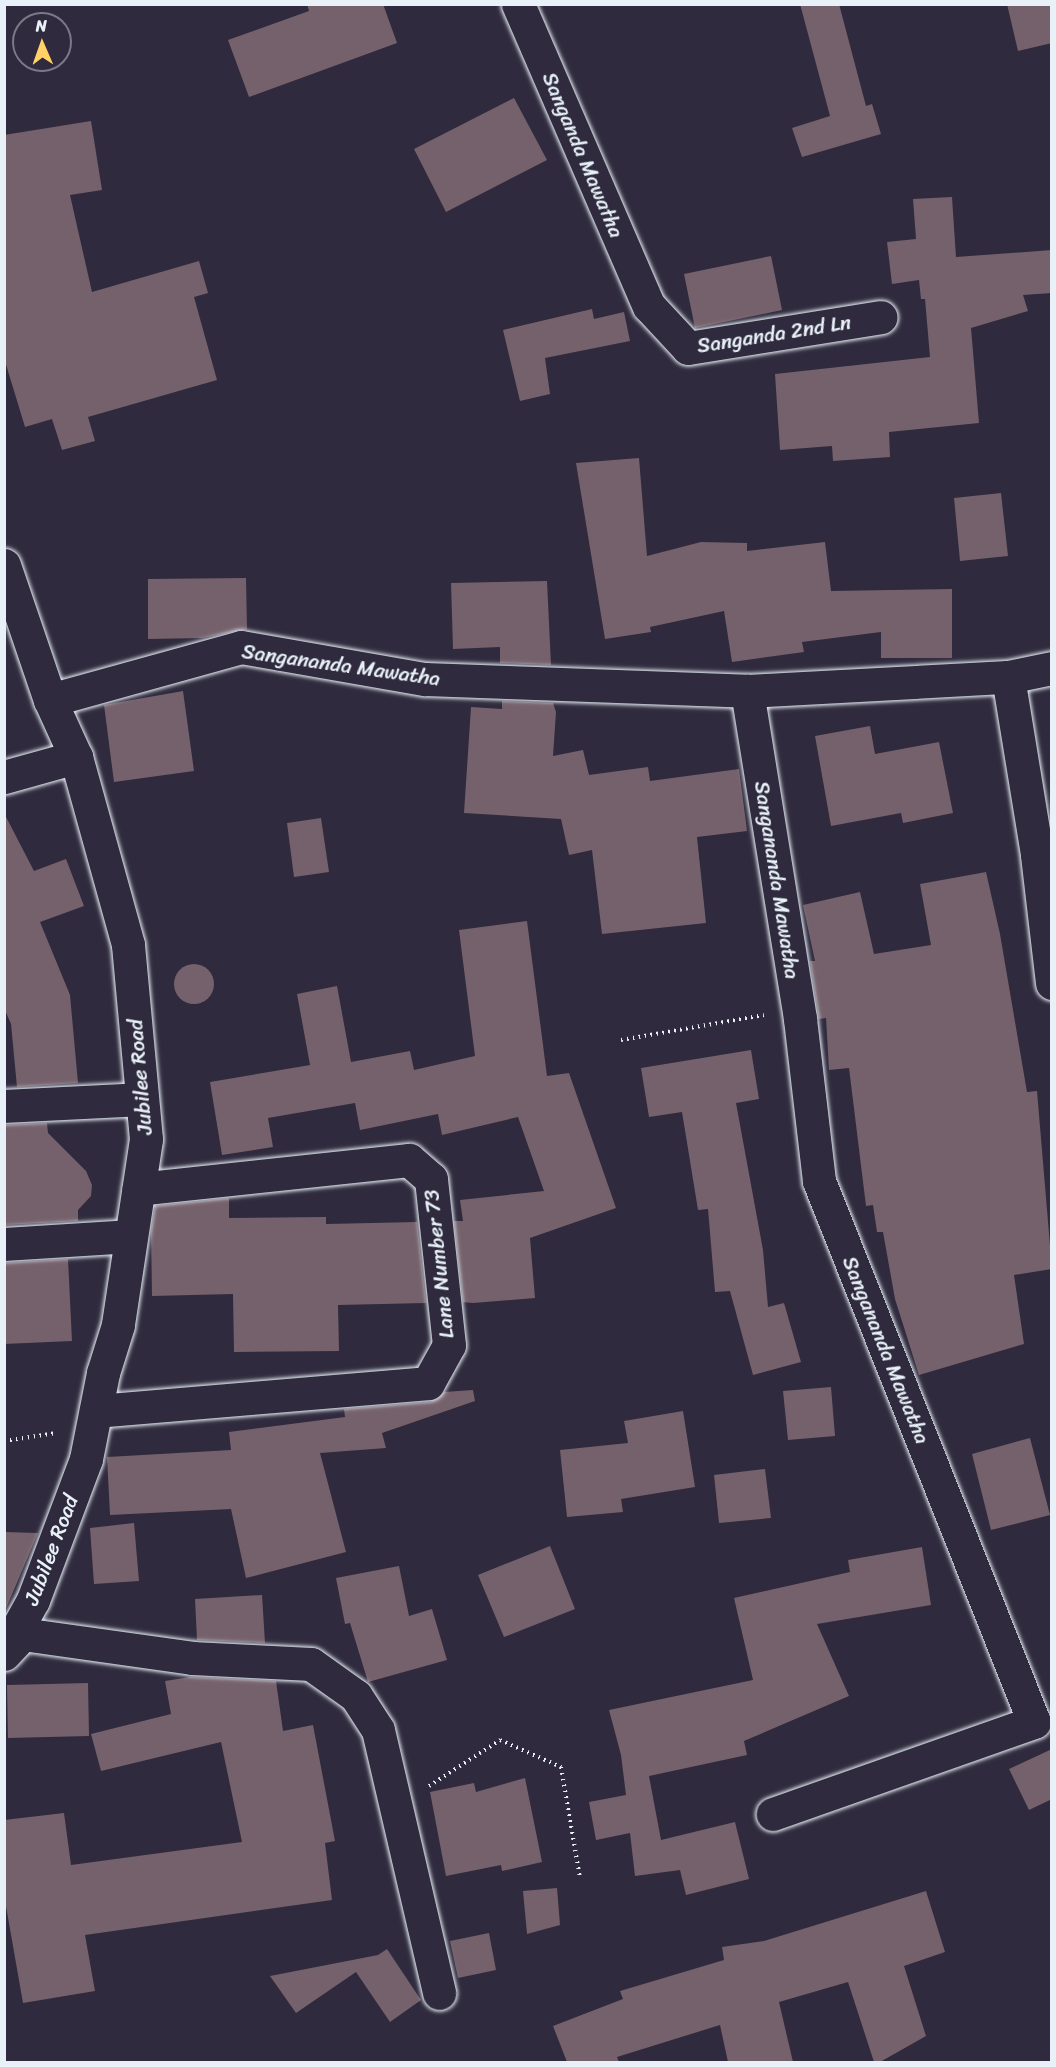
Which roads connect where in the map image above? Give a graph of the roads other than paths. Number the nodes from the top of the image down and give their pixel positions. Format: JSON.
{"nodes":[{"id":1,"x":518,"y":4,"type":"edge"},
{"id":2,"x":649,"y":306,"type":"joint"},
{"id":3,"x":881,"y":317,"type":"dead end"},
{"id":4,"x":4,"y":565,"type":"edge"},
{"id":5,"x":1052,"y":668,"type":"edge"},
{"id":6,"x":1008,"y":676,"type":"junction"},
{"id":7,"x":747,"y":691,"type":"junction"},
{"id":8,"x":50,"y":700,"type":"junction"},
{"id":9,"x":76,"y":757,"type":"junction"},
{"id":10,"x":4,"y":777,"type":"edge"},
{"id":11,"x":1052,"y":983,"type":"edge"},
{"id":12,"x":142,"y":1099,"type":"junction"},
{"id":13,"x":4,"y":1106,"type":"edge"},
{"id":14,"x":139,"y":1188,"type":"junction"},
{"id":15,"x":131,"y":1236,"type":"junction"},
{"id":16,"x":4,"y":1244,"type":"edge"},
{"id":17,"x":94,"y":1419,"type":"junction"},
{"id":18,"x":14,"y":1623,"type":"edge"},
{"id":19,"x":1042,"y":1719,"type":"edge"},
{"id":20,"x":773,"y":1815,"type":"dead end"},
{"id":21,"x":439,"y":1993,"type":"dead end"}],
"edges":[{"from":1,"to":2,"type":"street","name":"Sanganda Mawatha"},
{"from":2,"to":3,"type":"street","name":"Sanganda 2nd Ln"},
{"from":4,"to":8,"type":"street","name":"Jubilee Road"},
{"from":5,"to":6,"type":"street","name":"Sangananda Mawatha"},
{"from":6,"to":7,"type":"street","name":"Sangananda Mawatha"},
{"from":6,"to":11,"type":"street"},
{"from":7,"to":8,"type":"street","name":"Sangananda Mawatha"},
{"from":7,"to":19,"type":"street","name":"Sangananda Mawatha"},
{"from":8,"to":9,"type":"street","name":"Jubilee Road"},
{"from":9,"to":10,"type":"street"},
{"from":9,"to":12,"type":"street","name":"Jubilee Road"},
{"from":12,"to":13,"type":"street"},
{"from":12,"to":14,"type":"street","name":"Jubilee Road"},
{"from":14,"to":15,"type":"street","name":"Jubilee Road"},
{"from":14,"to":17,"type":"street","name":"Lane Number 73"},
{"from":15,"to":16,"type":"street"},
{"from":15,"to":17,"type":"street","name":"Jubilee Road"},
{"from":17,"to":18,"type":"street","name":"Jubilee Road"},
{"from":18,"to":21,"type":"street"},
{"from":19,"to":20,"type":"street","name":"Sangananda Mawatha"}]}
